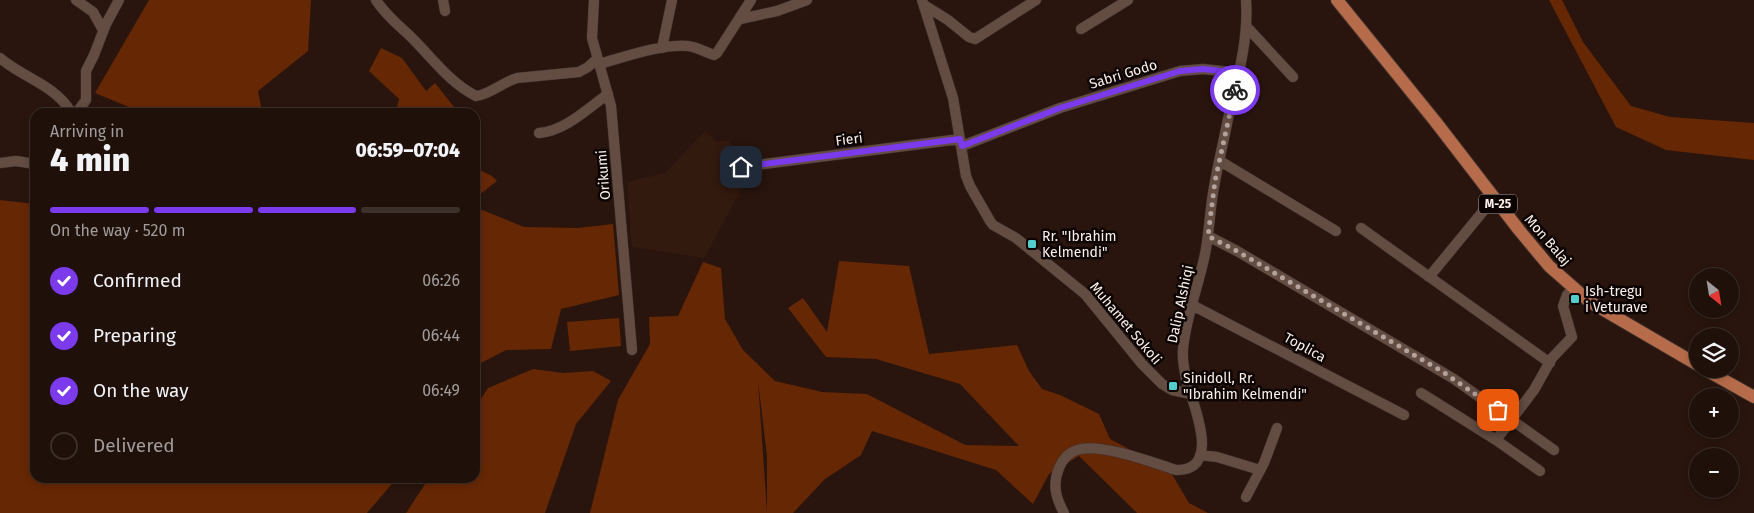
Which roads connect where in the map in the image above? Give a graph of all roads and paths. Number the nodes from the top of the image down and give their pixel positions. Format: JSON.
{"nodes":[{"id":1,"x":76,"y":0,"type":"edge"},
{"id":2,"x":119,"y":0,"type":"edge"},
{"id":3,"x":376,"y":0,"type":"edge"},
{"id":4,"x":443,"y":0,"type":"edge"},
{"id":5,"x":594,"y":0,"type":"edge"},
{"id":6,"x":672,"y":0,"type":"edge"},
{"id":7,"x":751,"y":0,"type":"edge"},
{"id":8,"x":807,"y":0,"type":"edge"},
{"id":9,"x":1036,"y":0,"type":"edge"},
{"id":10,"x":1128,"y":0,"type":"edge"},
{"id":11,"x":1246,"y":0,"type":"edge"},
{"id":12,"x":1337,"y":0,"type":"edge"},
{"id":13,"x":923,"y":2,"type":"edge"},
{"id":14,"x":446,"y":11,"type":"dead end"},
{"id":15,"x":740,"y":19,"type":"junction"},
{"id":16,"x":1246,"y":26,"type":"junction"},
{"id":17,"x":1081,"y":29,"type":"dead end"},
{"id":18,"x":103,"y":30,"type":"junction"},
{"id":19,"x":662,"y":48,"type":"junction"},
{"id":20,"x":0,"y":58,"type":"edge"},
{"id":21,"x":598,"y":61,"type":"junction"},
{"id":22,"x":4,"y":66,"type":"edge"},
{"id":23,"x":1239,"y":73,"type":"junction"},
{"id":24,"x":1293,"y":77,"type":"dead end"},
{"id":25,"x":608,"y":94,"type":"junction"},
{"id":26,"x":68,"y":108,"type":"edge"},
{"id":27,"x":80,"y":108,"type":"edge"},
{"id":28,"x":539,"y":133,"type":"dead end"},
{"id":29,"x":961,"y":142,"type":"junction"},
{"id":30,"x":1220,"y":161,"type":"junction"},
{"id":31,"x":0,"y":163,"type":"edge"},
{"id":32,"x":30,"y":163,"type":"edge"},
{"id":33,"x":741,"y":167,"type":"dead end"},
{"id":34,"x":1494,"y":198,"type":"junction"},
{"id":35,"x":1361,"y":228,"type":"dead end"},
{"id":36,"x":1336,"y":231,"type":"dead end"},
{"id":37,"x":1208,"y":236,"type":"junction"},
{"id":38,"x":1429,"y":276,"type":"junction"},
{"id":39,"x":1573,"y":288,"type":"junction"},
{"id":40,"x":1192,"y":305,"type":"junction"},
{"id":41,"x":632,"y":350,"type":"dead end"},
{"id":42,"x":1689,"y":360,"type":"edge"},
{"id":43,"x":1550,"y":363,"type":"junction"},
{"id":44,"x":1720,"y":378,"type":"edge"},
{"id":45,"x":1420,"y":393,"type":"dead end"},
{"id":46,"x":1191,"y":394,"type":"junction"},
{"id":47,"x":1754,"y":397,"type":"edge"},
{"id":48,"x":1404,"y":416,"type":"dead end"},
{"id":49,"x":1511,"y":419,"type":"junction"},
{"id":50,"x":1277,"y":428,"type":"dead end"},
{"id":51,"x":1496,"y":440,"type":"junction"},
{"id":52,"x":1554,"y":450,"type":"dead end"},
{"id":53,"x":1200,"y":455,"type":"junction"},
{"id":54,"x":1260,"y":470,"type":"junction"},
{"id":55,"x":1540,"y":471,"type":"dead end"},
{"id":56,"x":1246,"y":497,"type":"dead end"},
{"id":57,"x":1064,"y":513,"type":"edge"}],
"edges":[{"from":1,"to":18,"type":"street"},
{"from":2,"to":18,"type":"street"},
{"from":3,"to":21,"type":"street"},
{"from":4,"to":14,"type":"street"},
{"from":5,"to":21,"type":"street","name":"Orikumi"},
{"from":6,"to":19,"type":"street"},
{"from":7,"to":15,"type":"street"},
{"from":8,"to":15,"type":"street"},
{"from":9,"to":13,"type":"street"},
{"from":10,"to":17,"type":"street"},
{"from":11,"to":16,"type":"street","name":"Dalip Alshiqi"},
{"from":12,"to":34,"type":"main road","name":"Mon Balaj","number":"M-25"},
{"from":13,"to":29,"type":"street","name":"Muhamet Sokoli"},
{"from":15,"to":19,"type":"street"},
{"from":16,"to":23,"type":"street","name":"Dalip Alshiqi"},
{"from":16,"to":24,"type":"street"},
{"from":18,"to":27,"type":"street"},
{"from":19,"to":21,"type":"street"},
{"from":20,"to":22,"type":"street"},
{"from":21,"to":25,"type":"street","name":"Orikumi"},
{"from":22,"to":26,"type":"street"},
{"from":23,"to":29,"type":"street","name":"Sabri Godo"},
{"from":23,"to":30,"type":"street","name":"Dalip Alshiqi"},
{"from":25,"to":28,"type":"street"},
{"from":25,"to":41,"type":"street","name":"Orikumi"},
{"from":29,"to":33,"type":"street","name":"Fieri"},
{"from":29,"to":46,"type":"street","name":"Muhamet Sokoli"},
{"from":30,"to":36,"type":"street"},
{"from":30,"to":37,"type":"street","name":"Dalip Alshiqi"},
{"from":31,"to":32,"type":"street"},
{"from":34,"to":38,"type":"street"},
{"from":34,"to":39,"type":"main road","name":"Mon Balaj","number":"M-25"},
{"from":35,"to":38,"type":"street"},
{"from":37,"to":40,"type":"street","name":"Dalip Alshiqi"},
{"from":37,"to":49,"type":"street"},
{"from":38,"to":43,"type":"street"},
{"from":39,"to":42,"type":"main road","name":"Mon Balaj","number":"M-25"},
{"from":39,"to":43,"type":"street"},
{"from":40,"to":46,"type":"street","name":"Dalip Alshiqi"},
{"from":40,"to":48,"type":"street","name":"Toplica"},
{"from":43,"to":49,"type":"street"},
{"from":44,"to":47,"type":"main road"},
{"from":45,"to":51,"type":"street"},
{"from":46,"to":53,"type":"street","name":"Dalip Alshiqi"},
{"from":49,"to":51,"type":"street"},
{"from":49,"to":52,"type":"street"},
{"from":50,"to":54,"type":"street"},
{"from":51,"to":55,"type":"street"},
{"from":53,"to":54,"type":"street"},
{"from":53,"to":57,"type":"street"},
{"from":54,"to":56,"type":"street"}]}
